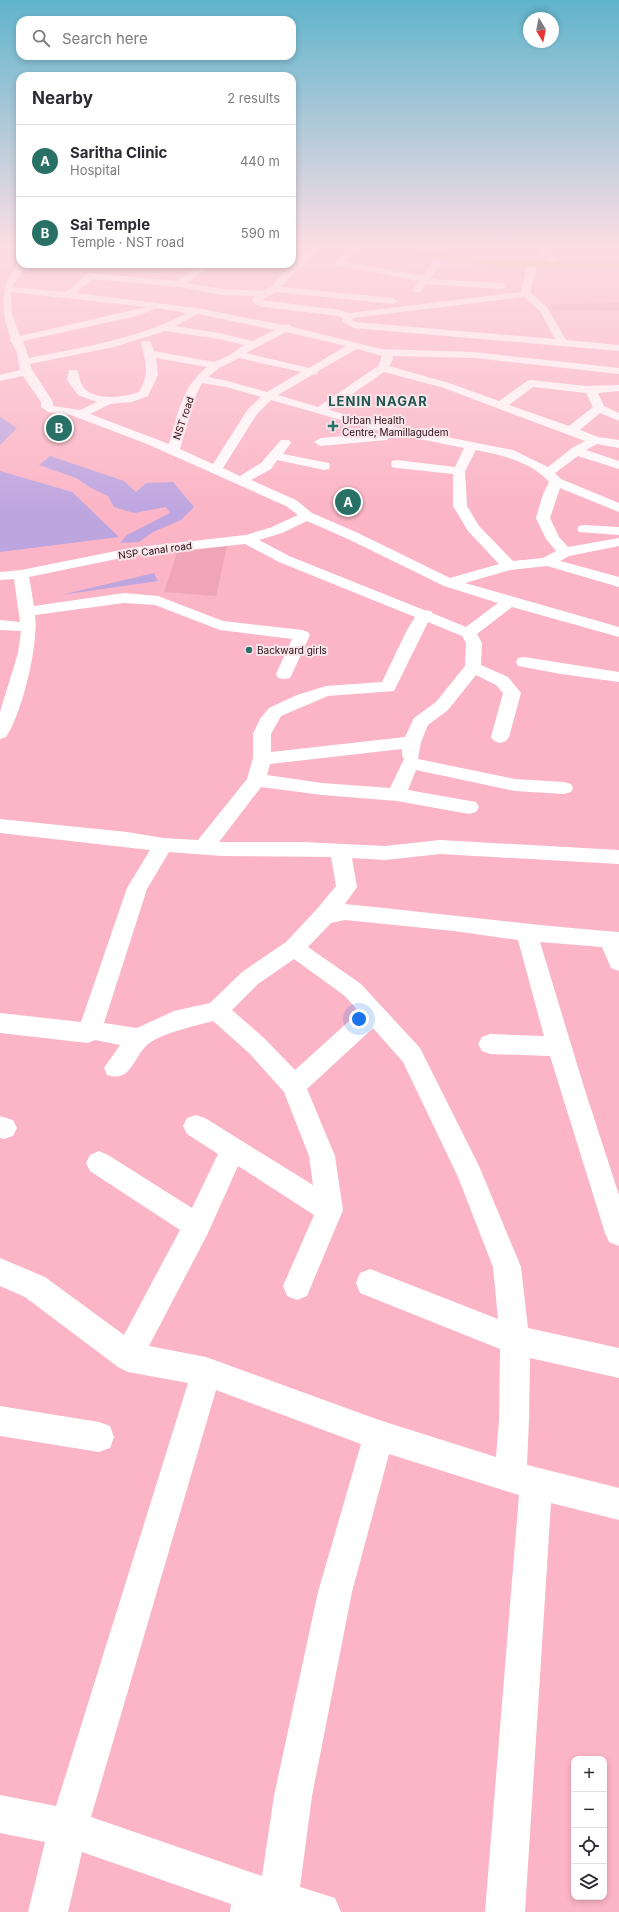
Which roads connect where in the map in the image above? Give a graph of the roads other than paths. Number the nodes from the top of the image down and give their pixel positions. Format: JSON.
{"nodes":[{"id":1,"x":14,"y":336,"type":"edge"},
{"id":2,"x":32,"y":336,"type":"edge"},
{"id":3,"x":143,"y":336,"type":"joint"},
{"id":4,"x":186,"y":336,"type":"edge"},
{"id":5,"x":219,"y":336,"type":"joint"},
{"id":6,"x":269,"y":336,"type":"edge"},
{"id":7,"x":320,"y":336,"type":"edge"},
{"id":8,"x":484,"y":336,"type":"edge"},
{"id":9,"x":558,"y":336,"type":"edge"},
{"id":10,"x":15,"y":340,"type":"junction"},
{"id":11,"x":545,"y":342,"type":"junction"},
{"id":12,"x":253,"y":344,"type":"junction"},
{"id":13,"x":562,"y":344,"type":"junction"},
{"id":14,"x":208,"y":346,"type":"dead end"},
{"id":15,"x":354,"y":346,"type":"junction"},
{"id":16,"x":619,"y":348,"type":"edge"},
{"id":17,"x":381,"y":352,"type":"junction"},
{"id":18,"x":198,"y":353,"type":"dead end"},
{"id":19,"x":149,"y":354,"type":"junction"},
{"id":20,"x":237,"y":354,"type":"junction"},
{"id":21,"x":171,"y":358,"type":"junction"},
{"id":22,"x":188,"y":360,"type":"junction"},
{"id":23,"x":537,"y":362,"type":"junction"},
{"id":24,"x":215,"y":366,"type":"junction"},
{"id":25,"x":26,"y":367,"type":"junction"},
{"id":26,"x":382,"y":368,"type":"junction"},
{"id":27,"x":73,"y":372,"type":"dead end"},
{"id":28,"x":313,"y":372,"type":"junction"},
{"id":29,"x":619,"y":372,"type":"edge"},
{"id":30,"x":0,"y":378,"type":"edge"},
{"id":31,"x":199,"y":379,"type":"junction"},
{"id":32,"x":538,"y":383,"type":"junction"},
{"id":33,"x":619,"y":388,"type":"edge"},
{"id":34,"x":590,"y":389,"type":"junction"},
{"id":35,"x":270,"y":395,"type":"junction"},
{"id":36,"x":107,"y":401,"type":"junction"},
{"id":37,"x":501,"y":405,"type":"junction"},
{"id":38,"x":599,"y":408,"type":"junction"},
{"id":39,"x":320,"y":411,"type":"junction"},
{"id":40,"x":80,"y":415,"type":"junction"},
{"id":41,"x":619,"y":417,"type":"edge"},
{"id":42,"x":570,"y":432,"type":"junction"},
{"id":43,"x":384,"y":436,"type":"junction"},
{"id":44,"x":596,"y":440,"type":"junction"},
{"id":45,"x":320,"y":442,"type":"dead end"},
{"id":46,"x":285,"y":443,"type":"dead end"},
{"id":47,"x":619,"y":444,"type":"edge"},
{"id":48,"x":472,"y":445,"type":"junction"},
{"id":49,"x":173,"y":451,"type":"junction"},
{"id":50,"x":576,"y":451,"type":"junction"},
{"id":51,"x":275,"y":456,"type":"junction"},
{"id":52,"x":397,"y":464,"type":"dead end"},
{"id":53,"x":619,"y":465,"type":"edge"},
{"id":54,"x":324,"y":466,"type":"dead end"},
{"id":55,"x":216,"y":470,"type":"junction"},
{"id":56,"x":459,"y":471,"type":"junction"},
{"id":57,"x":553,"y":477,"type":"junction"},
{"id":58,"x":242,"y":480,"type":"junction"},
{"id":59,"x":619,"y":508,"type":"edge"},
{"id":60,"x":307,"y":516,"type":"junction"},
{"id":61,"x":584,"y":529,"type":"dead end"},
{"id":62,"x":619,"y":531,"type":"edge"},
{"id":63,"x":247,"y":539,"type":"junction"},
{"id":64,"x":619,"y":542,"type":"edge"},
{"id":65,"x":565,"y":552,"type":"junction"},
{"id":66,"x":546,"y":562,"type":"junction"},
{"id":67,"x":509,"y":566,"type":"junction"},
{"id":68,"x":21,"y":574,"type":"junction"},
{"id":69,"x":0,"y":576,"type":"edge"},
{"id":70,"x":617,"y":581,"type":"edge"},
{"id":71,"x":449,"y":583,"type":"junction"},
{"id":72,"x":509,"y":602,"type":"junction"},
{"id":73,"x":425,"y":614,"type":"junction"},
{"id":74,"x":27,"y":619,"type":"junction"},
{"id":75,"x":0,"y":625,"type":"edge"},
{"id":76,"x":619,"y":632,"type":"edge"},
{"id":77,"x":468,"y":633,"type":"junction"},
{"id":78,"x":524,"y":662,"type":"dead end"},
{"id":79,"x":473,"y":667,"type":"junction"},
{"id":80,"x":284,"y":674,"type":"dead end"},
{"id":81,"x":619,"y":677,"type":"edge"},
{"id":82,"x":8,"y":682,"type":"edge"},
{"id":83,"x":0,"y":733,"type":"edge"},
{"id":84,"x":500,"y":737,"type":"dead end"},
{"id":85,"x":412,"y":742,"type":"junction"},
{"id":86,"x":262,"y":758,"type":"junction"},
{"id":87,"x":410,"y":763,"type":"junction"},
{"id":88,"x":256,"y":780,"type":"junction"},
{"id":89,"x":564,"y":788,"type":"dead end"},
{"id":90,"x":397,"y":795,"type":"junction"},
{"id":91,"x":469,"y":808,"type":"dead end"},
{"id":92,"x":0,"y":826,"type":"edge"},
{"id":93,"x":163,"y":844,"type":"junction"},
{"id":94,"x":204,"y":847,"type":"junction"},
{"id":95,"x":340,"y":851,"type":"junction"},
{"id":96,"x":619,"y":857,"type":"edge"},
{"id":97,"x":324,"y":916,"type":"junction"},
{"id":98,"x":527,"y":933,"type":"junction"},
{"id":99,"x":615,"y":940,"type":"edge"},
{"id":100,"x":294,"y":948,"type":"junction"},
{"id":101,"x":619,"y":962,"type":"edge"},
{"id":102,"x":217,"y":1011,"type":"junction"},
{"id":103,"x":372,"y":1013,"type":"junction"},
{"id":104,"x":0,"y":1023,"type":"edge"},
{"id":105,"x":90,"y":1030,"type":"junction"},
{"id":106,"x":139,"y":1038,"type":"junction"},
{"id":107,"x":490,"y":1044,"type":"dead end"},
{"id":108,"x":558,"y":1046,"type":"junction"},
{"id":109,"x":116,"y":1068,"type":"dead end"},
{"id":110,"x":294,"y":1086,"type":"junction"},
{"id":111,"x":196,"y":1126,"type":"dead end"},
{"id":112,"x":233,"y":1149,"type":"junction"},
{"id":113,"x":99,"y":1163,"type":"dead end"},
{"id":114,"x":330,"y":1210,"type":"junction"},
{"id":115,"x":197,"y":1226,"type":"junction"},
{"id":116,"x":619,"y":1233,"type":"edge"},
{"id":117,"x":0,"y":1272,"type":"edge"},
{"id":118,"x":370,"y":1283,"type":"dead end"},
{"id":119,"x":297,"y":1286,"type":"dead end"},
{"id":120,"x":514,"y":1340,"type":"junction"},
{"id":121,"x":128,"y":1357,"type":"junction"},
{"id":122,"x":619,"y":1363,"type":"edge"},
{"id":123,"x":206,"y":1372,"type":"junction"},
{"id":124,"x":0,"y":1421,"type":"edge"},
{"id":125,"x":379,"y":1436,"type":"junction"},
{"id":126,"x":100,"y":1437,"type":"dead end"},
{"id":127,"x":523,"y":1481,"type":"junction"},
{"id":128,"x":619,"y":1504,"type":"edge"},
{"id":129,"x":0,"y":1814,"type":"edge"},
{"id":130,"x":68,"y":1828,"type":"junction"},
{"id":131,"x":260,"y":1902,"type":"edge"},
{"id":132,"x":48,"y":1912,"type":"edge"},
{"id":133,"x":321,"y":1912,"type":"edge"},
{"id":134,"x":505,"y":1912,"type":"edge"}],
"edges":[{"from":1,"to":10,"type":"street"},
{"from":2,"to":10,"type":"street"},
{"from":3,"to":19,"type":"street"},
{"from":3,"to":25,"type":"street"},
{"from":4,"to":21,"type":"street"},
{"from":5,"to":12,"type":"street"},
{"from":5,"to":14,"type":"street"},
{"from":6,"to":12,"type":"street","name":"NST road"},
{"from":7,"to":15,"type":"street"},
{"from":8,"to":11,"type":"street"},
{"from":9,"to":13,"type":"street"},
{"from":10,"to":25,"type":"street"},
{"from":11,"to":13,"type":"street"},
{"from":11,"to":23,"type":"street"},
{"from":12,"to":20,"type":"street","name":"NST road"},
{"from":13,"to":16,"type":"street"},
{"from":15,"to":17,"type":"street"},
{"from":15,"to":28,"type":"street"},
{"from":17,"to":23,"type":"street"},
{"from":17,"to":26,"type":"street"},
{"from":18,"to":22,"type":"street"},
{"from":19,"to":21,"type":"street"},
{"from":19,"to":36,"type":"street"},
{"from":20,"to":24,"type":"street","name":"NST road"},
{"from":20,"to":28,"type":"street"},
{"from":21,"to":22,"type":"street"},
{"from":22,"to":24,"type":"street"},
{"from":23,"to":29,"type":"street"},
{"from":23,"to":32,"type":"street"},
{"from":24,"to":31,"type":"street","name":"NST road"},
{"from":25,"to":30,"type":"street"},
{"from":25,"to":40,"type":"street"},
{"from":26,"to":37,"type":"street"},
{"from":26,"to":39,"type":"street"},
{"from":27,"to":36,"type":"street"},
{"from":28,"to":35,"type":"street"},
{"from":31,"to":35,"type":"street"},
{"from":31,"to":49,"type":"street","name":"NST road"},
{"from":32,"to":34,"type":"street"},
{"from":32,"to":37,"type":"street"},
{"from":33,"to":34,"type":"street"},
{"from":34,"to":38,"type":"street"},
{"from":35,"to":39,"type":"street"},
{"from":35,"to":55,"type":"street"},
{"from":36,"to":40,"type":"street"},
{"from":37,"to":42,"type":"street"},
{"from":38,"to":41,"type":"street"},
{"from":38,"to":42,"type":"street"},
{"from":39,"to":43,"type":"street"},
{"from":40,"to":49,"type":"street"},
{"from":42,"to":44,"type":"street"},
{"from":43,"to":45,"type":"street"},
{"from":43,"to":48,"type":"street"},
{"from":44,"to":47,"type":"street"},
{"from":44,"to":50,"type":"street"},
{"from":46,"to":51,"type":"street"},
{"from":48,"to":56,"type":"street"},
{"from":48,"to":57,"type":"street"},
{"from":49,"to":55,"type":"street"},
{"from":50,"to":53,"type":"street"},
{"from":50,"to":57,"type":"street"},
{"from":51,"to":54,"type":"street"},
{"from":51,"to":58,"type":"street"},
{"from":52,"to":56,"type":"street"},
{"from":55,"to":58,"type":"street"},
{"from":56,"to":67,"type":"street"},
{"from":57,"to":59,"type":"street"},
{"from":57,"to":65,"type":"street"},
{"from":58,"to":60,"type":"street"},
{"from":60,"to":63,"type":"street","name":"NSP Canal road"},
{"from":60,"to":71,"type":"street"},
{"from":61,"to":62,"type":"street"},
{"from":63,"to":68,"type":"street","name":"NSP Canal road"},
{"from":63,"to":73,"type":"street"},
{"from":64,"to":65,"type":"street"},
{"from":65,"to":66,"type":"street"},
{"from":66,"to":67,"type":"street"},
{"from":66,"to":70,"type":"street"},
{"from":67,"to":71,"type":"street"},
{"from":68,"to":69,"type":"street","name":"NSP Canal road"},
{"from":68,"to":74,"type":"street"},
{"from":71,"to":72,"type":"street"},
{"from":72,"to":76,"type":"street"},
{"from":72,"to":77,"type":"street"},
{"from":73,"to":77,"type":"street"},
{"from":73,"to":86,"type":"street"},
{"from":74,"to":75,"type":"street"},
{"from":74,"to":80,"type":"street"},
{"from":74,"to":82,"type":"street"},
{"from":77,"to":79,"type":"street"},
{"from":78,"to":81,"type":"street"},
{"from":79,"to":84,"type":"street"},
{"from":79,"to":85,"type":"street"},
{"from":82,"to":83,"type":"street"},
{"from":85,"to":86,"type":"street"},
{"from":85,"to":87,"type":"street"},
{"from":86,"to":88,"type":"street"},
{"from":87,"to":89,"type":"street"},
{"from":87,"to":90,"type":"street"},
{"from":88,"to":90,"type":"street"},
{"from":88,"to":94,"type":"street"},
{"from":90,"to":91,"type":"street"},
{"from":92,"to":93,"type":"street"},
{"from":93,"to":94,"type":"street"},
{"from":93,"to":105,"type":"street"},
{"from":94,"to":95,"type":"street"},
{"from":95,"to":96,"type":"street"},
{"from":95,"to":97,"type":"street"},
{"from":97,"to":98,"type":"street"},
{"from":97,"to":100,"type":"street"},
{"from":98,"to":99,"type":"street"},
{"from":98,"to":108,"type":"street"},
{"from":99,"to":101,"type":"street"},
{"from":100,"to":102,"type":"street"},
{"from":100,"to":103,"type":"street"},
{"from":102,"to":106,"type":"street"},
{"from":102,"to":110,"type":"street"},
{"from":103,"to":110,"type":"street"},
{"from":103,"to":120,"type":"street"},
{"from":104,"to":105,"type":"street"},
{"from":105,"to":106,"type":"street"},
{"from":106,"to":109,"type":"street"},
{"from":107,"to":108,"type":"street"},
{"from":108,"to":116,"type":"street"},
{"from":110,"to":114,"type":"street"},
{"from":111,"to":112,"type":"street"},
{"from":112,"to":114,"type":"street"},
{"from":112,"to":115,"type":"street"},
{"from":113,"to":115,"type":"street"},
{"from":114,"to":119,"type":"street"},
{"from":115,"to":121,"type":"street"},
{"from":117,"to":121,"type":"street"},
{"from":118,"to":120,"type":"street"},
{"from":120,"to":122,"type":"street"},
{"from":120,"to":127,"type":"street"},
{"from":121,"to":123,"type":"street"},
{"from":123,"to":125,"type":"street"},
{"from":123,"to":130,"type":"street"},
{"from":124,"to":126,"type":"street"},
{"from":125,"to":127,"type":"street"},
{"from":125,"to":131,"type":"street"},
{"from":127,"to":128,"type":"street"},
{"from":127,"to":134,"type":"street"},
{"from":129,"to":130,"type":"street"},
{"from":130,"to":131,"type":"street"},
{"from":130,"to":132,"type":"street"},
{"from":131,"to":133,"type":"street"}]}
